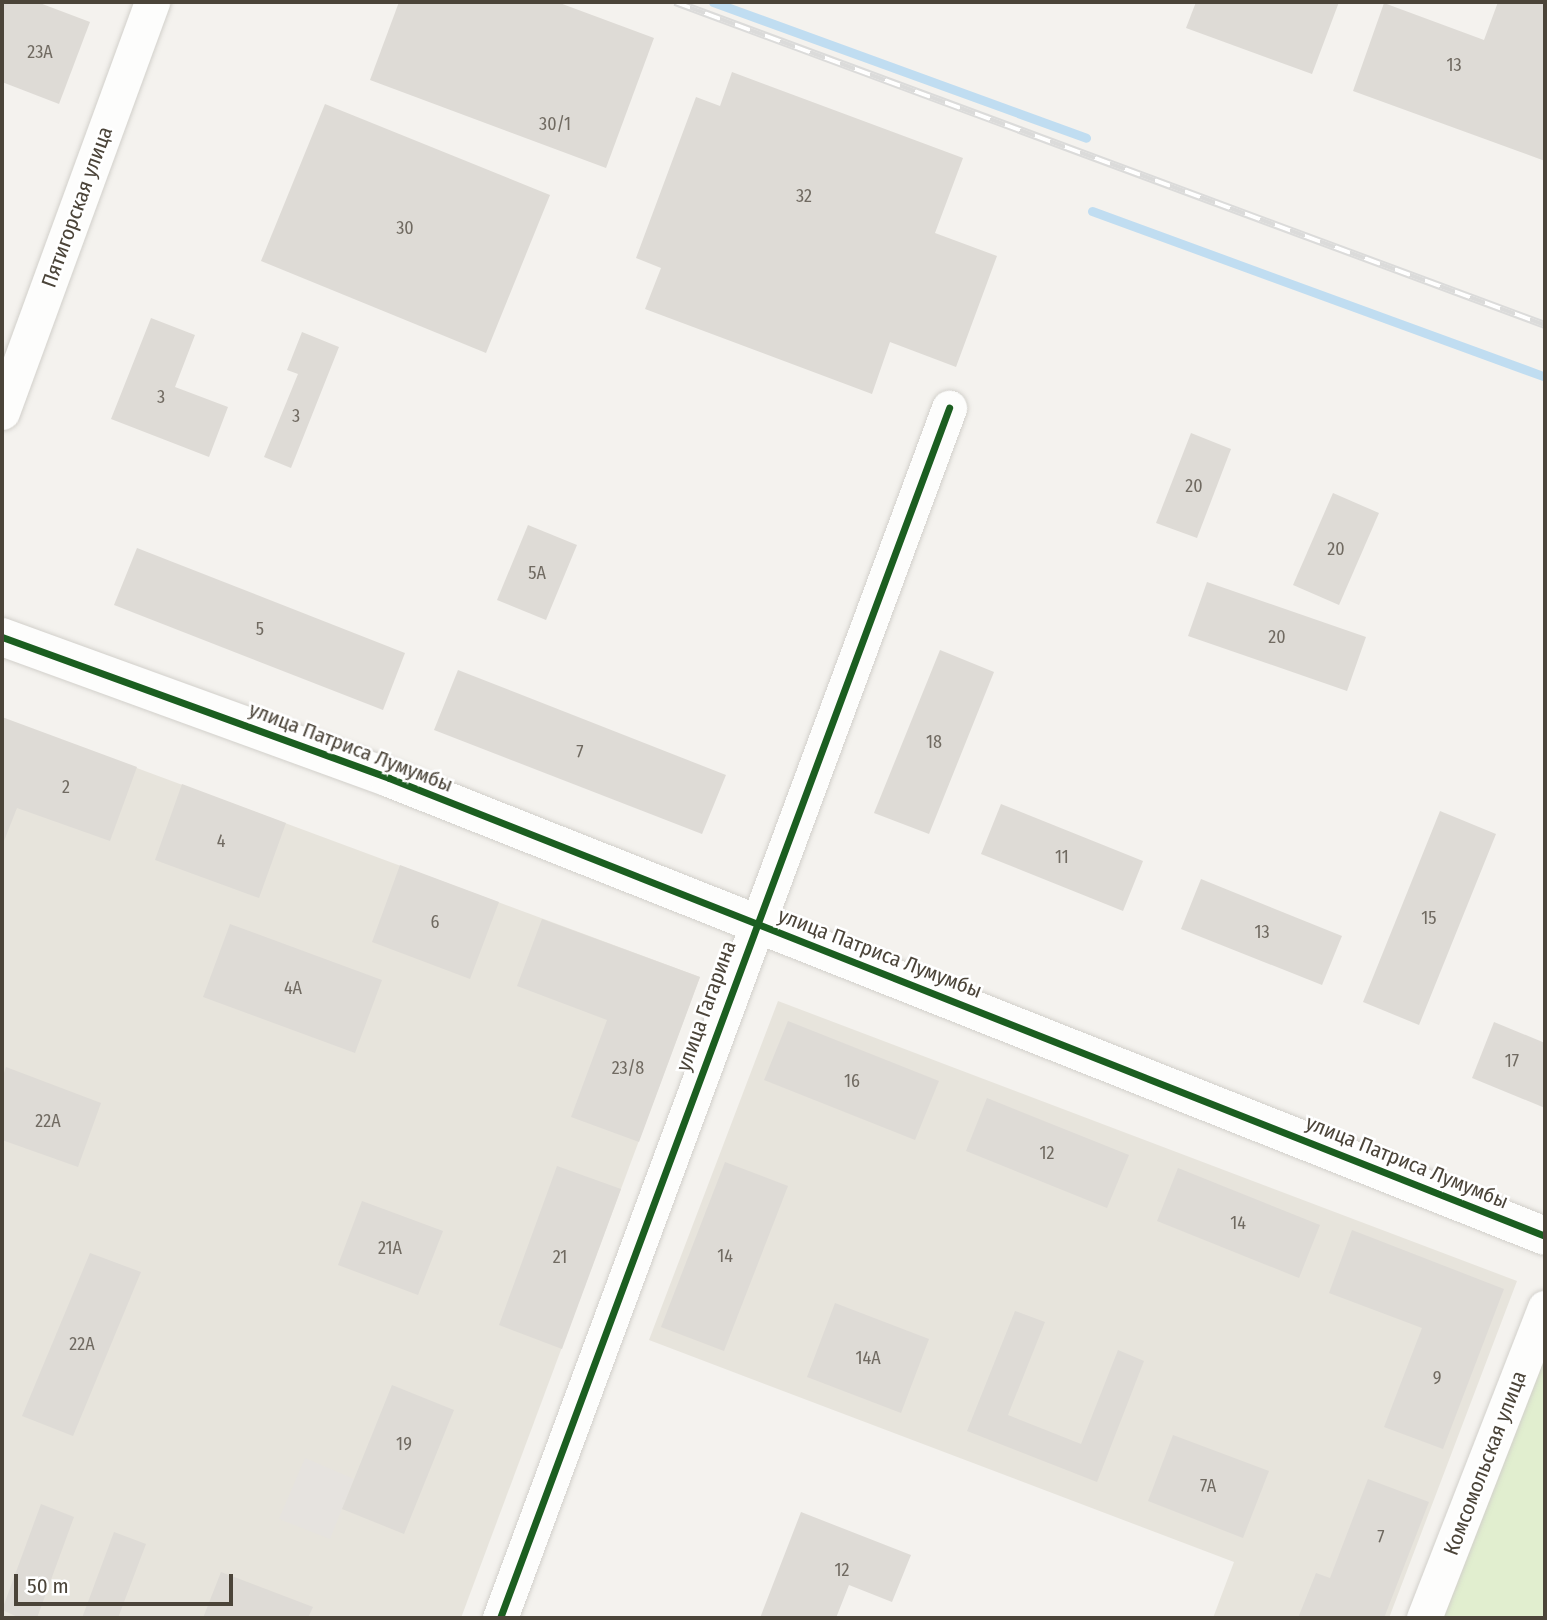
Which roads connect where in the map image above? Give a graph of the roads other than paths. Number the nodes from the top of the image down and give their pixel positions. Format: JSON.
{"nodes":[{"id":1,"x":152,"y":2,"type":"edge"},
{"id":2,"x":950,"y":408,"type":"dead end"},
{"id":3,"x":2,"y":412,"type":"edge"},
{"id":4,"x":2,"y":636,"type":"edge"},
{"id":5,"x":755,"y":923,"type":"junction"},
{"id":6,"x":1545,"y":1236,"type":"edge"},
{"id":7,"x":1545,"y":1308,"type":"edge"},
{"id":8,"x":500,"y":1618,"type":"edge"},
{"id":9,"x":1424,"y":1618,"type":"edge"}],
"edges":[{"from":1,"to":3,"type":"street","name":"Пятигорская улица"},
{"from":2,"to":5,"type":"street","name":"улица Гагарина"},
{"from":4,"to":5,"type":"street","name":"улица Патриса Лумумбы"},
{"from":5,"to":6,"type":"street","name":"улица Патриса Лумумбы"},
{"from":5,"to":8,"type":"street","name":"улица Гагарина"},
{"from":7,"to":9,"type":"street","name":"Комсомольская улица"}]}
